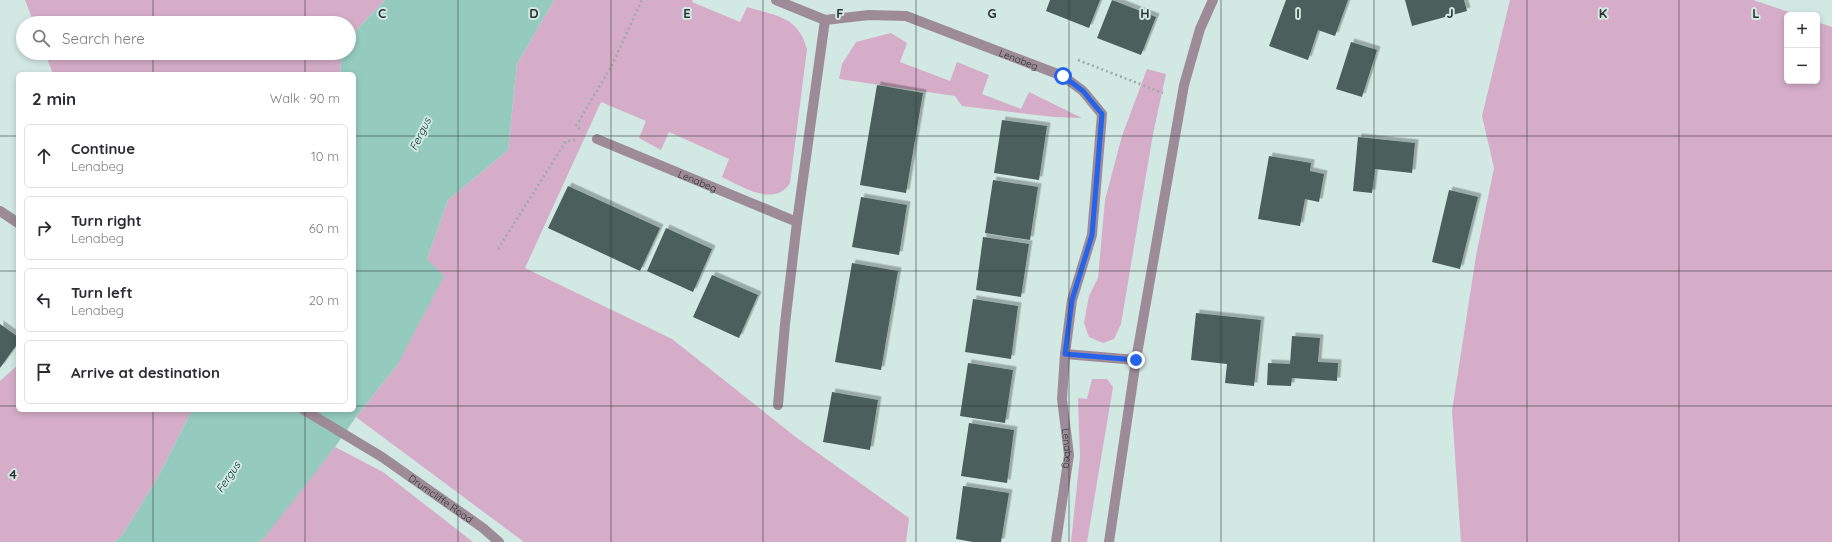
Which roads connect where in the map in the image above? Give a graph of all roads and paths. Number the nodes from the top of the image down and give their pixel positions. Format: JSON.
{"nodes":[{"id":1,"x":642,"y":0,"type":"edge"},
{"id":2,"x":776,"y":0,"type":"edge"},
{"id":3,"x":1213,"y":0,"type":"edge"},
{"id":4,"x":825,"y":20,"type":"junction"},
{"id":5,"x":598,"y":139,"type":"junction"},
{"id":6,"x":0,"y":211,"type":"edge"},
{"id":7,"x":16,"y":222,"type":"edge"},
{"id":8,"x":798,"y":222,"type":"junction"},
{"id":9,"x":498,"y":249,"type":"dead end"},
{"id":10,"x":1065,"y":354,"type":"junction"},
{"id":11,"x":1136,"y":360,"type":"junction"},
{"id":12,"x":778,"y":405,"type":"dead end"},
{"id":13,"x":307,"y":412,"type":"edge"},
{"id":14,"x":499,"y":542,"type":"edge"},
{"id":15,"x":1056,"y":542,"type":"edge"},
{"id":16,"x":1109,"y":542,"type":"edge"}],
"edges":[{"from":1,"to":5,"type":"path"},
{"from":2,"to":4,"type":"street","name":"Lenabeg"},
{"from":3,"to":11,"type":"street"},
{"from":4,"to":8,"type":"street"},
{"from":4,"to":10,"type":"street","name":"Lenabeg"},
{"from":5,"to":8,"type":"street","name":"Lenabeg"},
{"from":5,"to":9,"type":"path"},
{"from":6,"to":7,"type":"street"},
{"from":8,"to":12,"type":"street"},
{"from":10,"to":11,"type":"street"},
{"from":10,"to":15,"type":"street","name":"Lenabeg"},
{"from":11,"to":16,"type":"street"},
{"from":13,"to":14,"type":"street","name":"Drumcliffe Road"}]}
